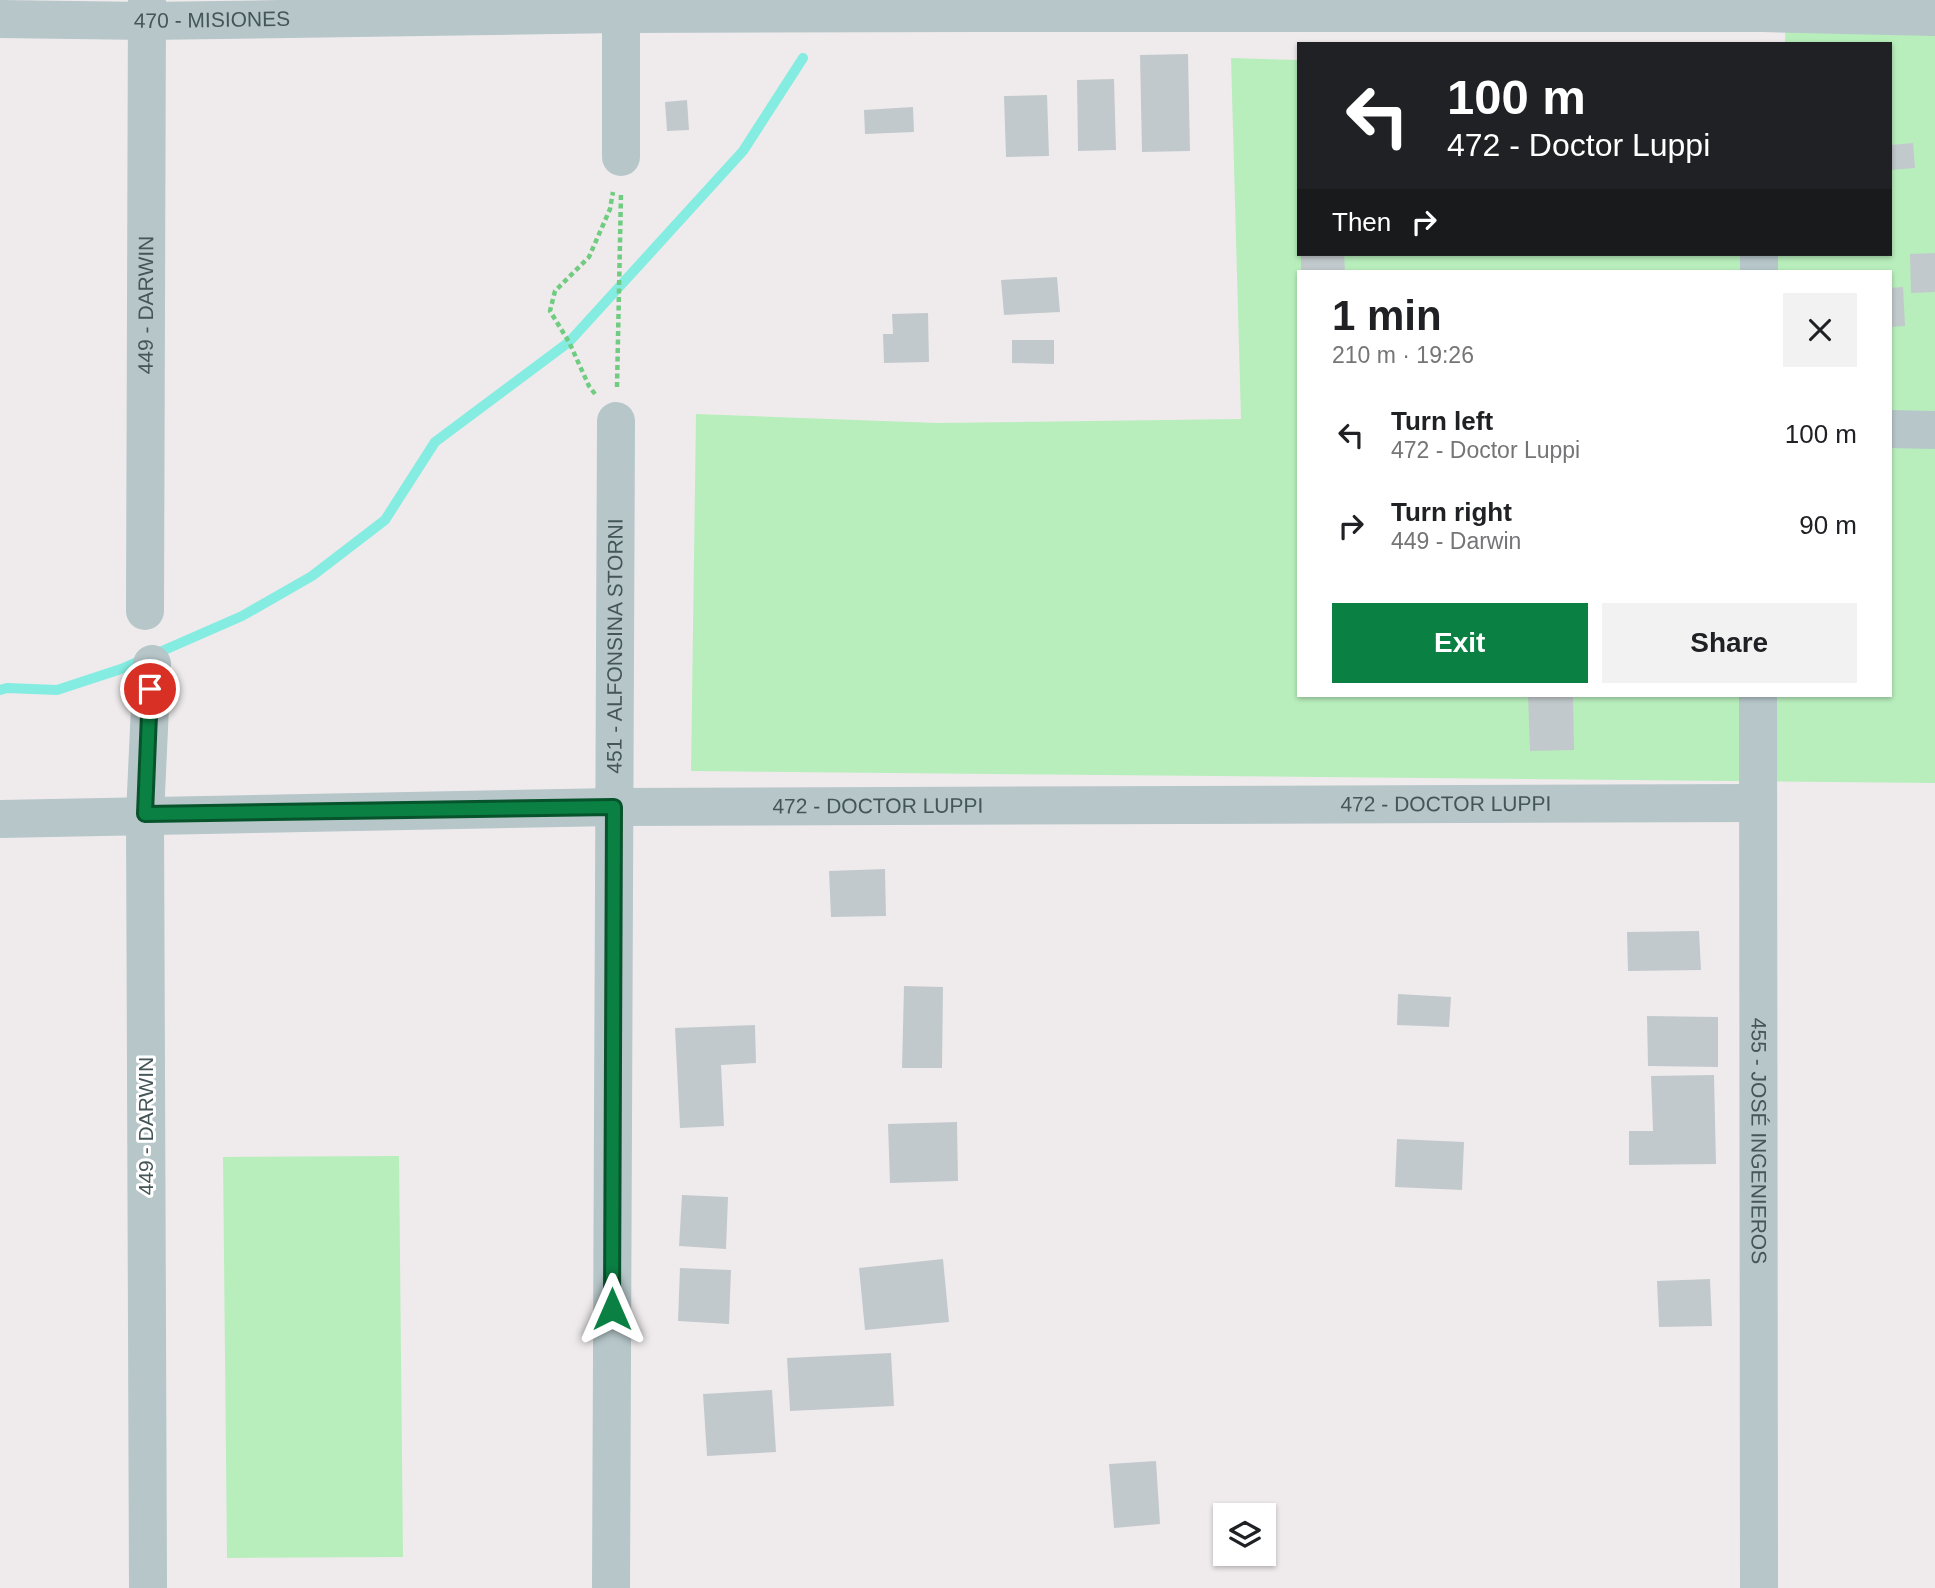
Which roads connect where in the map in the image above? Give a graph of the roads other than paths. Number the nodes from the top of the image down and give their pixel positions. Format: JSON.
{"nodes":[{"id":1,"x":620,"y":7,"type":"edge"},
{"id":2,"x":147,"y":10,"type":"edge"},
{"id":3,"x":1935,"y":17,"type":"edge"},
{"id":4,"x":0,"y":19,"type":"edge"},
{"id":5,"x":1762,"y":19,"type":"edge"},
{"id":6,"x":621,"y":157,"type":"road end"},
{"id":7,"x":616,"y":421,"type":"road end"},
{"id":8,"x":1892,"y":429,"type":"edge"},
{"id":9,"x":1935,"y":430,"type":"edge"},
{"id":10,"x":145,"y":611,"type":"dead end"},
{"id":11,"x":152,"y":664,"type":"dead end"},
{"id":12,"x":1758,"y":697,"type":"edge"},
{"id":13,"x":1758,"y":803,"type":"junction"},
{"id":14,"x":614,"y":807,"type":"junction"},
{"id":15,"x":145,"y":814,"type":"junction"},
{"id":16,"x":0,"y":819,"type":"edge"},
{"id":17,"x":148,"y":1588,"type":"edge"},
{"id":18,"x":611,"y":1588,"type":"edge"},
{"id":19,"x":1759,"y":1588,"type":"edge"}],
"edges":[{"from":1,"to":2,"type":"street","name":"470 - MISIONES"},
{"from":1,"to":5,"type":"street","name":"470 - MISIONES"},
{"from":1,"to":6,"type":"street"},
{"from":2,"to":4,"type":"street","name":"470 - MISIONES"},
{"from":2,"to":10,"type":"street","name":"449 - DARWIN"},
{"from":3,"to":5,"type":"street","name":"470 - MISIONES"},
{"from":7,"to":14,"type":"street","name":"451 - ALFONSINA STORNI"},
{"from":8,"to":9,"type":"street"},
{"from":11,"to":15,"type":"street","name":"449 - DARWIN"},
{"from":12,"to":13,"type":"street","name":"455 - JOSÉ INGENIEROS"},
{"from":13,"to":14,"type":"street","name":"472 - DOCTOR LUPPI"},
{"from":13,"to":19,"type":"street","name":"455 - JOSÉ INGENIEROS"},
{"from":14,"to":15,"type":"street","name":"472 - DOCTOR LUPPI"},
{"from":14,"to":18,"type":"street","name":"451 - ALFONSINA STORNI"},
{"from":15,"to":16,"type":"street","name":"472 - DOCTOR LUPPI"},
{"from":15,"to":17,"type":"street","name":"449 - DARWIN"}]}
